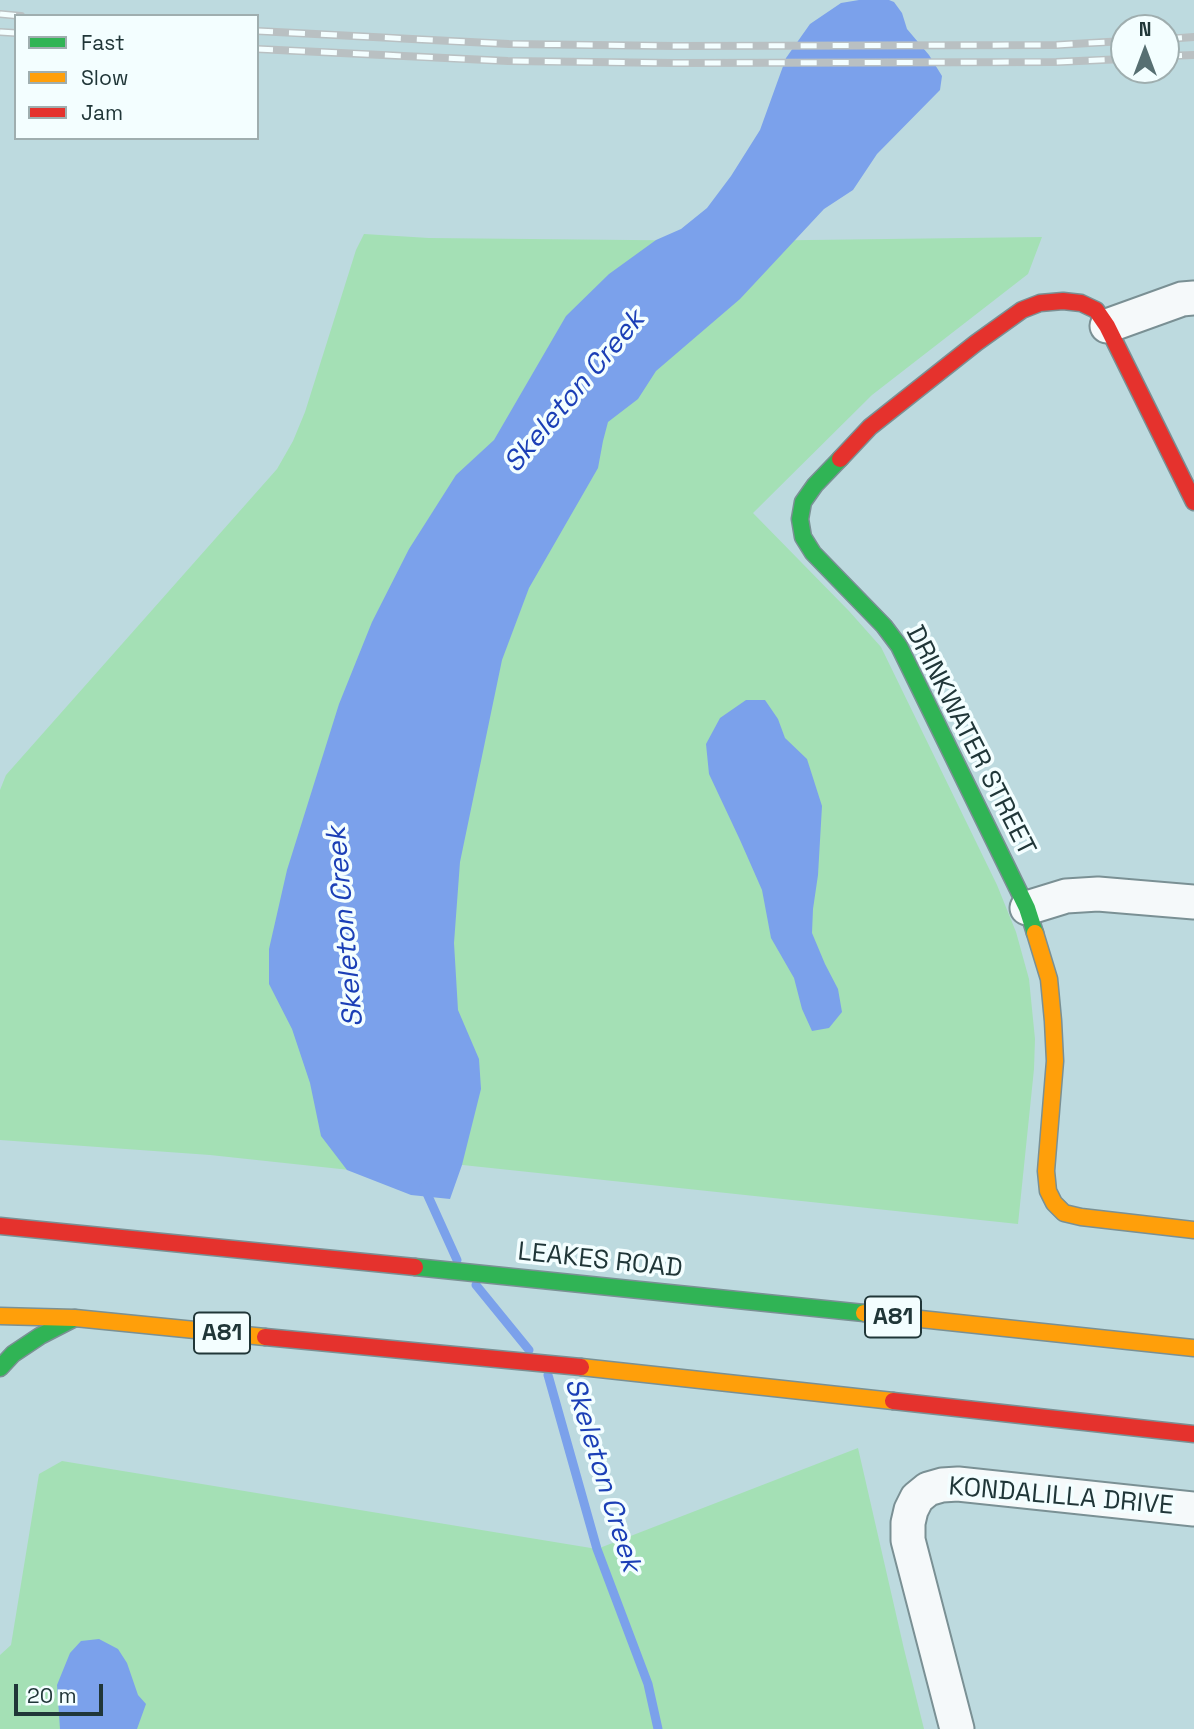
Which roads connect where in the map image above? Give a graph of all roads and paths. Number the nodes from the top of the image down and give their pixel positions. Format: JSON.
{"nodes":[{"id":1,"x":1194,"y":298,"type":"edge"},
{"id":2,"x":1107,"y":326,"type":"junction"},
{"id":3,"x":1194,"y":502,"type":"edge"},
{"id":4,"x":1194,"y":902,"type":"edge"},
{"id":5,"x":1027,"y":908,"type":"junction"},
{"id":6,"x":0,"y":1226,"type":"edge"},
{"id":7,"x":1194,"y":1230,"type":"edge"},
{"id":8,"x":0,"y":1316,"type":"edge"},
{"id":9,"x":75,"y":1318,"type":"junction"},
{"id":10,"x":1194,"y":1348,"type":"edge"},
{"id":11,"x":0,"y":1368,"type":"edge"},
{"id":12,"x":1194,"y":1434,"type":"edge"},
{"id":13,"x":1194,"y":1509,"type":"edge"},
{"id":14,"x":957,"y":1729,"type":"edge"}],
"edges":[{"from":1,"to":2,"type":"street"},
{"from":2,"to":3,"type":"main road"},
{"from":2,"to":5,"type":"main road","name":"DRINKWATER STREET"},
{"from":4,"to":5,"type":"street"},
{"from":5,"to":7,"type":"main road","name":"DRINKWATER STREET"},
{"from":6,"to":10,"type":"main road","name":"LEAKES ROAD","number":"A81"},
{"from":8,"to":9,"type":"main road","number":"A81"},
{"from":9,"to":11,"type":"main road"},
{"from":9,"to":12,"type":"main road","number":"A81"},
{"from":13,"to":14,"type":"street","name":"KONDALILLA DRIVE"}]}
